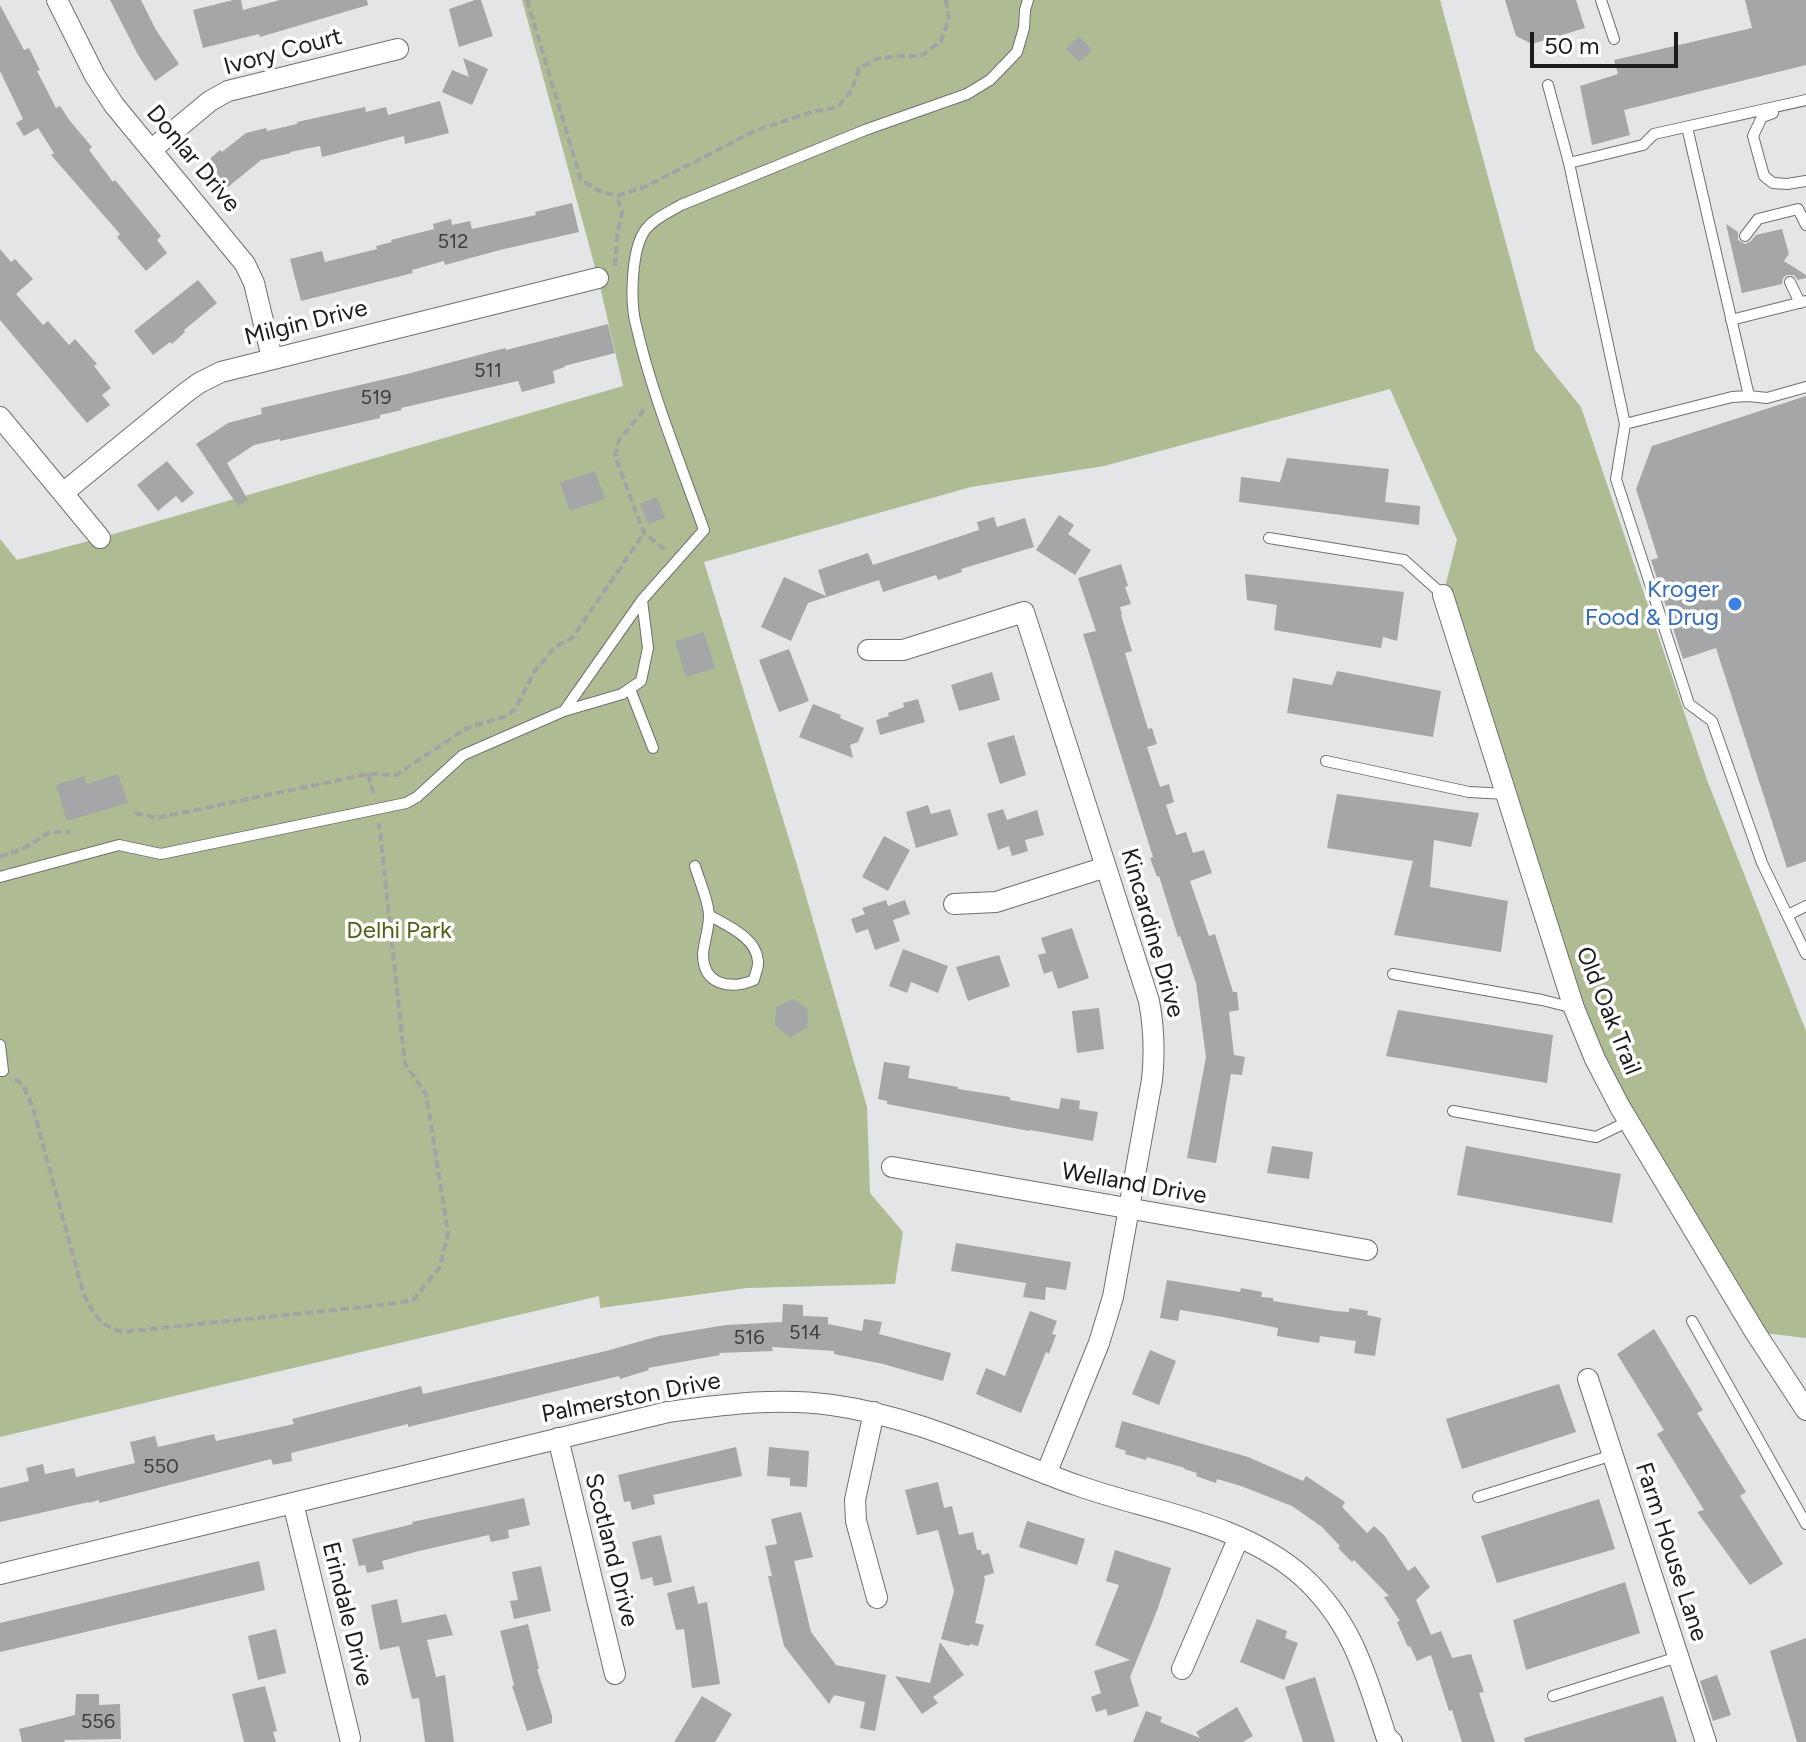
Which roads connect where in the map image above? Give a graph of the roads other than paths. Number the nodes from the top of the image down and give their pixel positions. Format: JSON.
{"nodes":[{"id":1,"x":57,"y":0,"type":"edge"},
{"id":2,"x":1028,"y":0,"type":"edge"},
{"id":3,"x":1601,"y":0,"type":"edge"},
{"id":4,"x":1614,"y":39,"type":"dead end"},
{"id":5,"x":398,"y":49,"type":"dead end"},
{"id":6,"x":1548,"y":85,"type":"dead end"},
{"id":7,"x":1806,"y":100,"type":"edge"},
{"id":8,"x":1784,"y":105,"type":"junction"},
{"id":9,"x":1687,"y":127,"type":"junction"},
{"id":10,"x":151,"y":150,"type":"junction"},
{"id":11,"x":1569,"y":163,"type":"junction"},
{"id":12,"x":1806,"y":181,"type":"edge"},
{"id":13,"x":1806,"y":225,"type":"edge"},
{"id":14,"x":1745,"y":236,"type":"dead end"},
{"id":15,"x":598,"y":278,"type":"dead end"},
{"id":16,"x":1790,"y":282,"type":"dead end"},
{"id":17,"x":1803,"y":302,"type":"edge"},
{"id":18,"x":1731,"y":320,"type":"junction"},
{"id":19,"x":272,"y":358,"type":"junction"},
{"id":20,"x":1806,"y":387,"type":"edge"},
{"id":21,"x":1749,"y":396,"type":"junction"},
{"id":22,"x":0,"y":417,"type":"edge"},
{"id":23,"x":1625,"y":424,"type":"junction"},
{"id":24,"x":63,"y":493,"type":"junction"},
{"id":25,"x":100,"y":538,"type":"dead end"},
{"id":26,"x":1269,"y":538,"type":"dead end"},
{"id":27,"x":1443,"y":595,"type":"joint"},
{"id":28,"x":642,"y":600,"type":"junction"},
{"id":29,"x":868,"y":650,"type":"dead end"},
{"id":30,"x":630,"y":689,"type":"junction"},
{"id":31,"x":564,"y":711,"type":"junction"},
{"id":32,"x":653,"y":748,"type":"dead end"},
{"id":33,"x":1326,"y":761,"type":"dead end"},
{"id":34,"x":1506,"y":794,"type":"junction"},
{"id":35,"x":695,"y":866,"type":"dead end"},
{"id":36,"x":1106,"y":867,"type":"junction"},
{"id":37,"x":0,"y":877,"type":"edge"},
{"id":38,"x":954,"y":904,"type":"dead end"},
{"id":39,"x":1806,"y":906,"type":"edge"},
{"id":40,"x":709,"y":915,"type":"junction"},
{"id":41,"x":1788,"y":915,"type":"junction"},
{"id":42,"x":1806,"y":954,"type":"edge"},
{"id":43,"x":1393,"y":974,"type":"dead end"},
{"id":44,"x":1574,"y":1008,"type":"junction"},
{"id":45,"x":0,"y":1045,"type":"edge"},
{"id":46,"x":2,"y":1071,"type":"edge"},
{"id":47,"x":1453,"y":1111,"type":"dead end"},
{"id":48,"x":1629,"y":1121,"type":"junction"},
{"id":49,"x":892,"y":1167,"type":"dead end"},
{"id":50,"x":1129,"y":1210,"type":"junction"},
{"id":51,"x":1367,"y":1250,"type":"dead end"},
{"id":52,"x":1692,"y":1321,"type":"dead end"},
{"id":53,"x":1588,"y":1379,"type":"dead end"},
{"id":54,"x":1806,"y":1410,"type":"edge"},
{"id":55,"x":874,"y":1412,"type":"junction"},
{"id":56,"x":558,"y":1438,"type":"junction"},
{"id":57,"x":1613,"y":1455,"type":"junction"},
{"id":58,"x":1046,"y":1474,"type":"junction"},
{"id":59,"x":1478,"y":1497,"type":"dead end"},
{"id":60,"x":293,"y":1503,"type":"junction"},
{"id":61,"x":1806,"y":1524,"type":"edge"},
{"id":62,"x":1239,"y":1537,"type":"junction"},
{"id":63,"x":0,"y":1574,"type":"edge"},
{"id":64,"x":877,"y":1598,"type":"dead end"},
{"id":65,"x":1678,"y":1657,"type":"junction"},
{"id":66,"x":1182,"y":1669,"type":"dead end"},
{"id":67,"x":615,"y":1674,"type":"dead end"},
{"id":68,"x":1553,"y":1696,"type":"dead end"},
{"id":69,"x":350,"y":1738,"type":"dead end"},
{"id":70,"x":1392,"y":1742,"type":"edge"},
{"id":71,"x":1706,"y":1742,"type":"edge"}],
"edges":[{"from":1,"to":10,"type":"street","name":"Donlar Drive"},
{"from":2,"to":28,"type":"lane"},
{"from":3,"to":4,"type":"lane"},
{"from":5,"to":10,"type":"street","name":"Ivory Court"},
{"from":6,"to":11,"type":"lane"},
{"from":7,"to":8,"type":"lane"},
{"from":8,"to":9,"type":"lane"},
{"from":8,"to":12,"type":"lane"},
{"from":9,"to":11,"type":"lane"},
{"from":9,"to":18,"type":"lane"},
{"from":10,"to":19,"type":"street","name":"Donlar Drive"},
{"from":11,"to":23,"type":"lane"},
{"from":13,"to":14,"type":"lane"},
{"from":15,"to":19,"type":"street","name":"Milgin Drive"},
{"from":16,"to":17,"type":"lane"},
{"from":17,"to":18,"type":"lane"},
{"from":18,"to":21,"type":"lane"},
{"from":19,"to":24,"type":"street","name":"Milgin Drive"},
{"from":20,"to":21,"type":"lane"},
{"from":21,"to":23,"type":"lane"},
{"from":22,"to":24,"type":"street"},
{"from":23,"to":41,"type":"lane"},
{"from":24,"to":25,"type":"street"},
{"from":26,"to":27,"type":"lane"},
{"from":27,"to":34,"type":"street","name":"Old Oak Trail"},
{"from":28,"to":30,"type":"lane"},
{"from":28,"to":31,"type":"lane"},
{"from":29,"to":36,"type":"street","name":"Kincardine Drive"},
{"from":30,"to":31,"type":"lane"},
{"from":30,"to":32,"type":"lane"},
{"from":31,"to":37,"type":"lane"},
{"from":33,"to":34,"type":"lane"},
{"from":34,"to":44,"type":"street","name":"Old Oak Trail"},
{"from":35,"to":40,"type":"lane"},
{"from":36,"to":38,"type":"street"},
{"from":36,"to":50,"type":"street","name":"Kincardine Drive"},
{"from":39,"to":41,"type":"lane"},
{"from":40,"to":40,"type":"lane"},
{"from":41,"to":42,"type":"lane"},
{"from":43,"to":44,"type":"lane"},
{"from":44,"to":48,"type":"street","name":"Old Oak Trail"},
{"from":45,"to":46,"type":"lane"},
{"from":47,"to":48,"type":"lane"},
{"from":48,"to":54,"type":"street","name":"Old Oak Trail"},
{"from":49,"to":50,"type":"street","name":"Welland Drive"},
{"from":50,"to":51,"type":"street","name":"Welland Drive"},
{"from":50,"to":58,"type":"street","name":"Kincardine Drive"},
{"from":52,"to":61,"type":"lane"},
{"from":53,"to":57,"type":"street","name":"Farm House Lane"},
{"from":55,"to":56,"type":"street","name":"Palmerston Drive"},
{"from":55,"to":58,"type":"street","name":"Palmerston Drive"},
{"from":55,"to":64,"type":"street"},
{"from":56,"to":60,"type":"street","name":"Palmerston Drive"},
{"from":56,"to":67,"type":"street","name":"Scotland Drive"},
{"from":57,"to":59,"type":"lane"},
{"from":57,"to":65,"type":"street","name":"Farm House Lane"},
{"from":58,"to":62,"type":"street","name":"Palmerston Drive"},
{"from":60,"to":63,"type":"street","name":"Palmerston Drive"},
{"from":60,"to":69,"type":"street","name":"Erindale Drive"},
{"from":62,"to":66,"type":"street"},
{"from":62,"to":70,"type":"street","name":"Palmerston Drive"},
{"from":65,"to":68,"type":"lane"},
{"from":65,"to":71,"type":"street","name":"Farm House Lane"}]}
